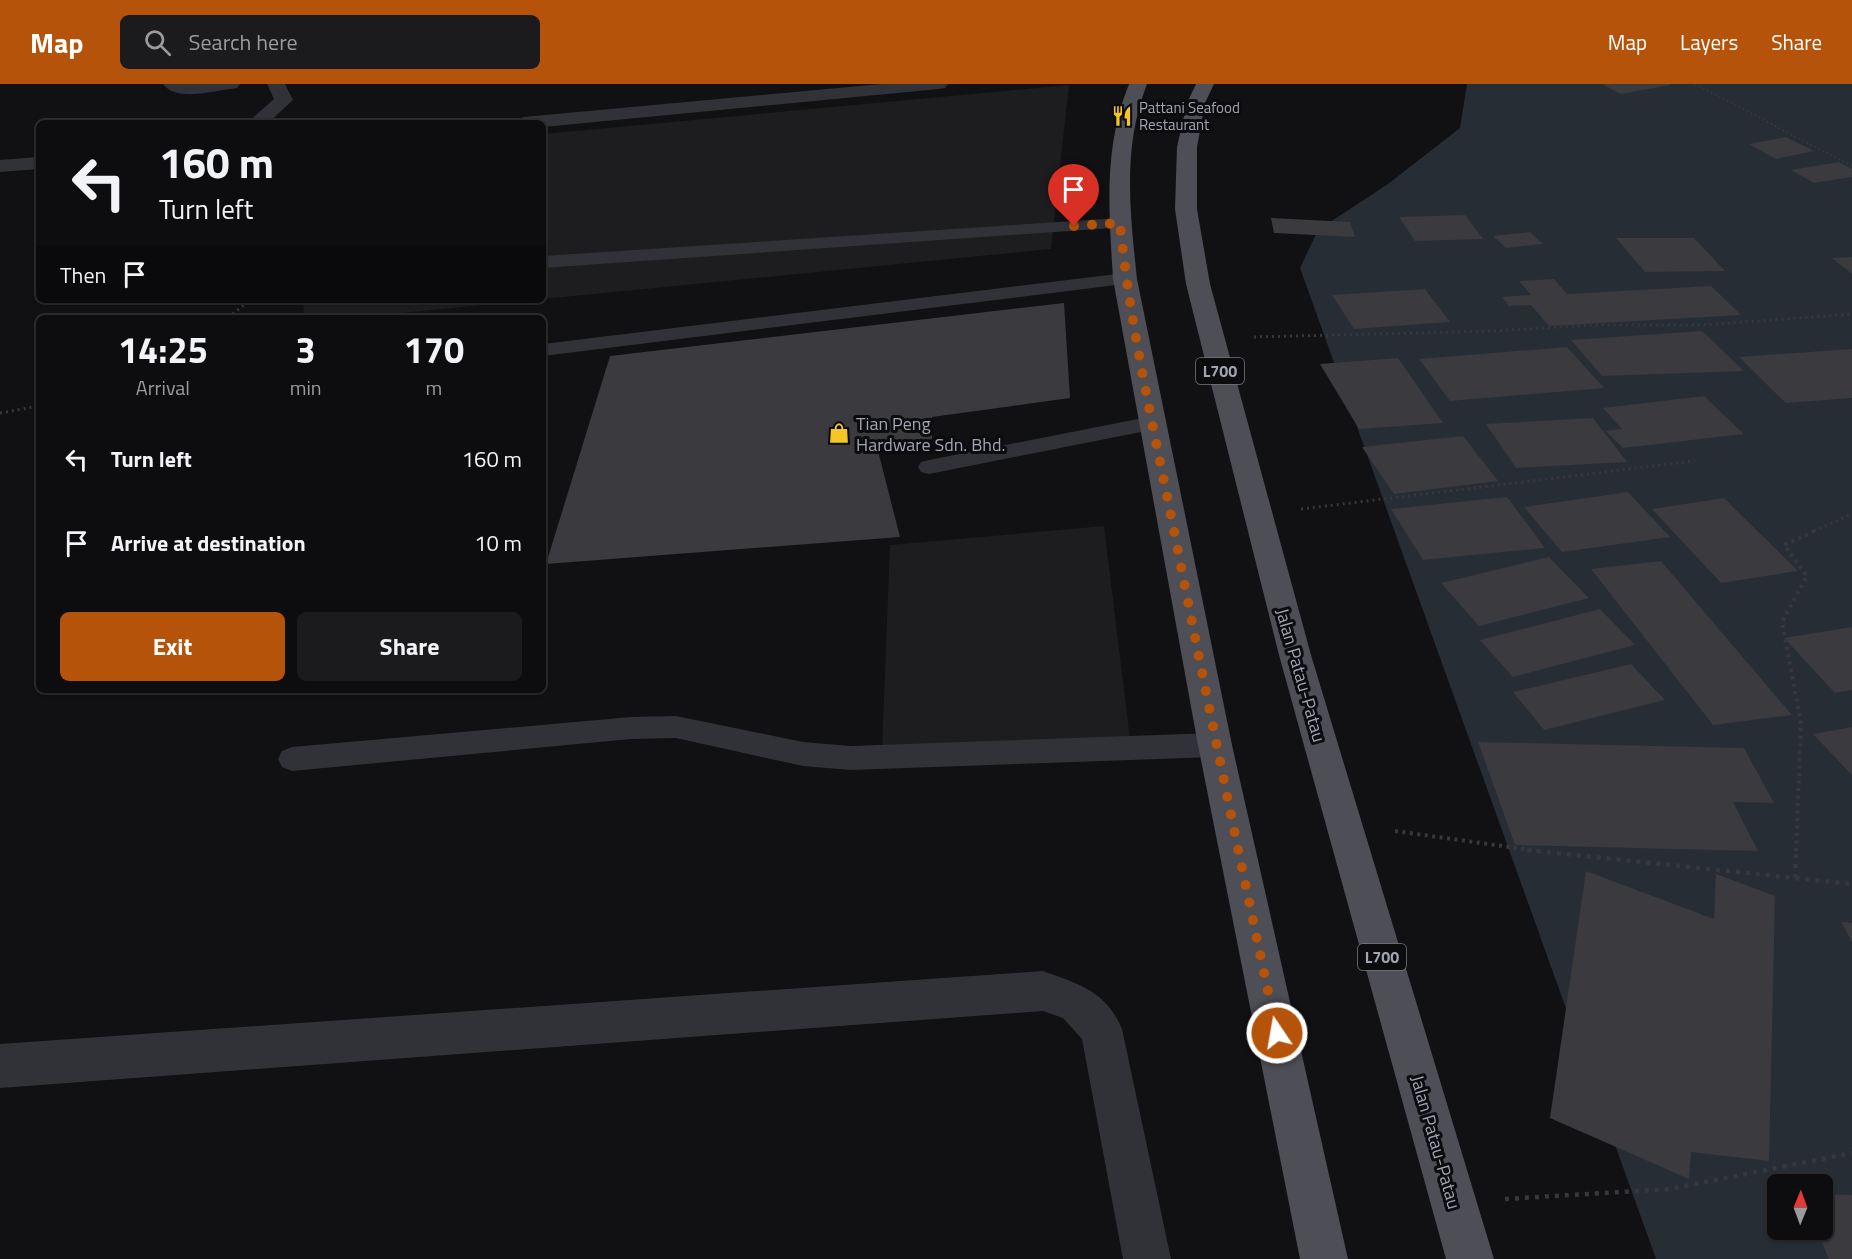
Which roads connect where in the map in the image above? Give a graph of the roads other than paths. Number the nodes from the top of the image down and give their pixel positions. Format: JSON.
{"nodes":[{"id":1,"x":172,"y":84,"type":"edge"},
{"id":2,"x":231,"y":84,"type":"edge"},
{"id":3,"x":276,"y":84,"type":"edge"},
{"id":4,"x":939,"y":84,"type":"edge"},
{"id":5,"x":1138,"y":84,"type":"edge"},
{"id":6,"x":1205,"y":84,"type":"edge"},
{"id":7,"x":261,"y":120,"type":"edge"},
{"id":8,"x":546,"y":121,"type":"edge"},
{"id":9,"x":36,"y":163,"type":"edge"},
{"id":10,"x":0,"y":166,"type":"edge"},
{"id":11,"x":1120,"y":223,"type":"junction"},
{"id":12,"x":546,"y":262,"type":"edge"},
{"id":13,"x":1125,"y":279,"type":"junction"},
{"id":14,"x":546,"y":350,"type":"edge"},
{"id":15,"x":1153,"y":423,"type":"junction"},
{"id":16,"x":929,"y":467,"type":"dead end"},
{"id":17,"x":1215,"y":745,"type":"junction"},
{"id":18,"x":292,"y":759,"type":"dead end"},
{"id":19,"x":0,"y":1066,"type":"edge"},
{"id":20,"x":1147,"y":1259,"type":"edge"},
{"id":21,"x":1324,"y":1259,"type":"edge"},
{"id":22,"x":1470,"y":1259,"type":"edge"}],
"edges":[{"from":1,"to":2,"type":"street"},
{"from":3,"to":7,"type":"street"},
{"from":4,"to":8,"type":"street"},
{"from":5,"to":11,"type":"main road"},
{"from":6,"to":22,"type":"main road","name":"Jalan Patau-Patau","number":"L700"},
{"from":9,"to":10,"type":"street"},
{"from":11,"to":12,"type":"lane"},
{"from":11,"to":13,"type":"main road"},
{"from":13,"to":14,"type":"lane"},
{"from":13,"to":15,"type":"main road"},
{"from":15,"to":16,"type":"lane"},
{"from":15,"to":17,"type":"main road"},
{"from":17,"to":18,"type":"lane"},
{"from":17,"to":21,"type":"main road"},
{"from":19,"to":20,"type":"street"}]}
